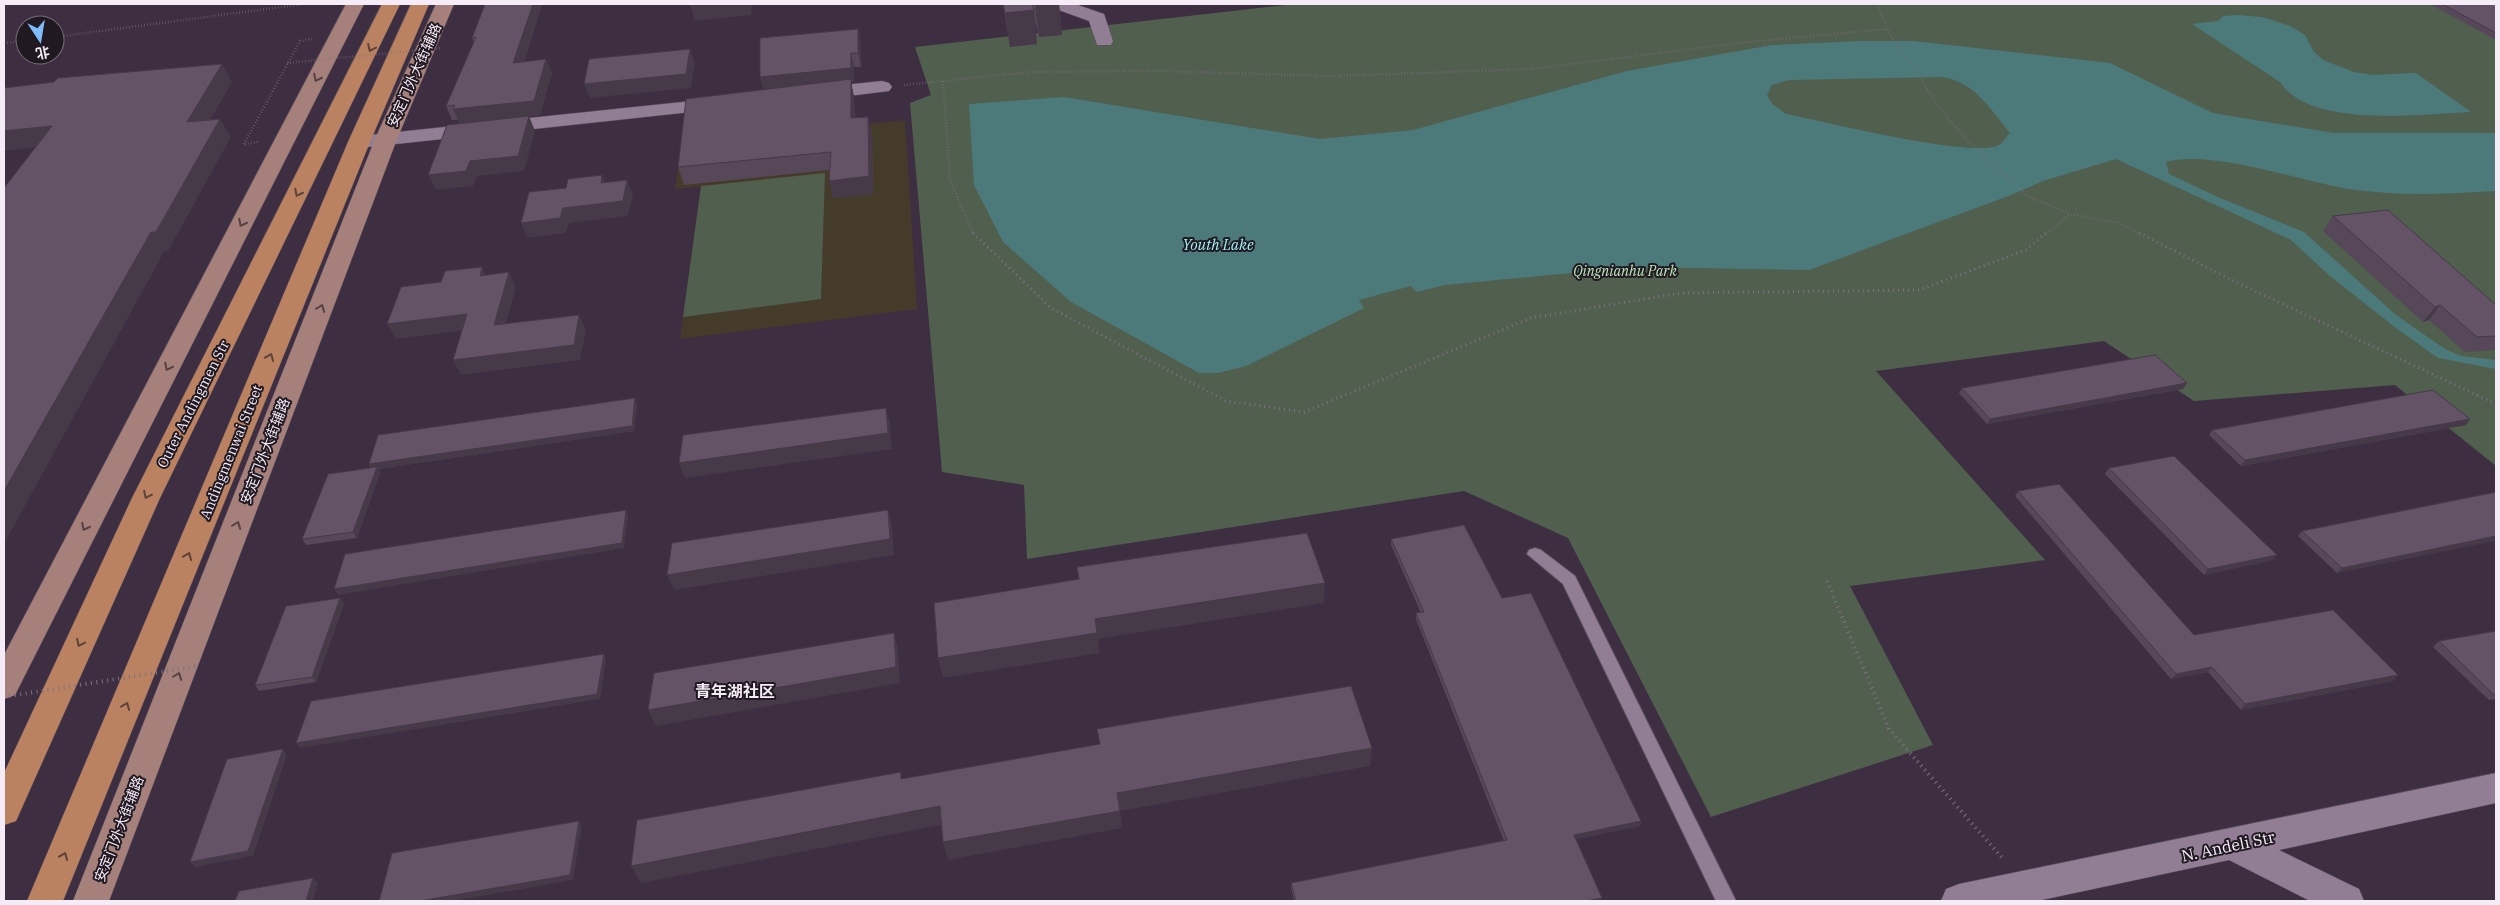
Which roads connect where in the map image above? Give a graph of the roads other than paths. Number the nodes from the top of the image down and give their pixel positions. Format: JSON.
{"nodes":[{"id":1,"x":355,"y":4,"type":"edge"},
{"id":2,"x":392,"y":4,"type":"edge"},
{"id":3,"x":420,"y":4,"type":"edge"},
{"id":4,"x":445,"y":4,"type":"edge"},
{"id":5,"x":1059,"y":4,"type":"edge"},
{"id":6,"x":1104,"y":41,"type":"dead end"},
{"id":7,"x":882,"y":87,"type":"road end"},
{"id":8,"x":793,"y":97,"type":"edge"},
{"id":9,"x":743,"y":102,"type":"edge"},
{"id":10,"x":386,"y":139,"type":"junction"},
{"id":11,"x":359,"y":142,"type":"junction"},
{"id":12,"x":1535,"y":554,"type":"dead end"},
{"id":13,"x":4,"y":686,"type":"edge"},
{"id":14,"x":2496,"y":788,"type":"edge"},
{"id":15,"x":4,"y":810,"type":"edge"},
{"id":16,"x":2234,"y":845,"type":"junction"},
{"id":17,"x":45,"y":901,"type":"edge"},
{"id":18,"x":91,"y":901,"type":"edge"},
{"id":19,"x":1726,"y":901,"type":"edge"},
{"id":20,"x":1959,"y":901,"type":"edge"},
{"id":21,"x":2346,"y":901,"type":"edge"}],
"edges":[{"from":1,"to":13,"type":"street","one_way":true},
{"from":2,"to":15,"type":"main road","name":"Outer Andingmen Str","one_way":true},
{"from":3,"to":11,"type":"main road","name":"Andingmenwai Street"},
{"from":4,"to":10,"type":"street","name":"安定门外大街辅路"},
{"from":5,"to":6,"type":"street"},
{"from":7,"to":8,"type":"street"},
{"from":9,"to":10,"type":"street"},
{"from":10,"to":11,"type":"street"},
{"from":18,"to":10,"type":"street","name":"安定门外大街辅路","one_way":true},
{"from":17,"to":11,"type":"main road","name":"Andingmenwai Street","one_way":true},
{"from":12,"to":19,"type":"lane"},
{"from":14,"to":16,"type":"street","name":"N. Andeli Str"},
{"from":16,"to":20,"type":"street","name":"N. Andeli Str"},
{"from":16,"to":21,"type":"street"}]}
